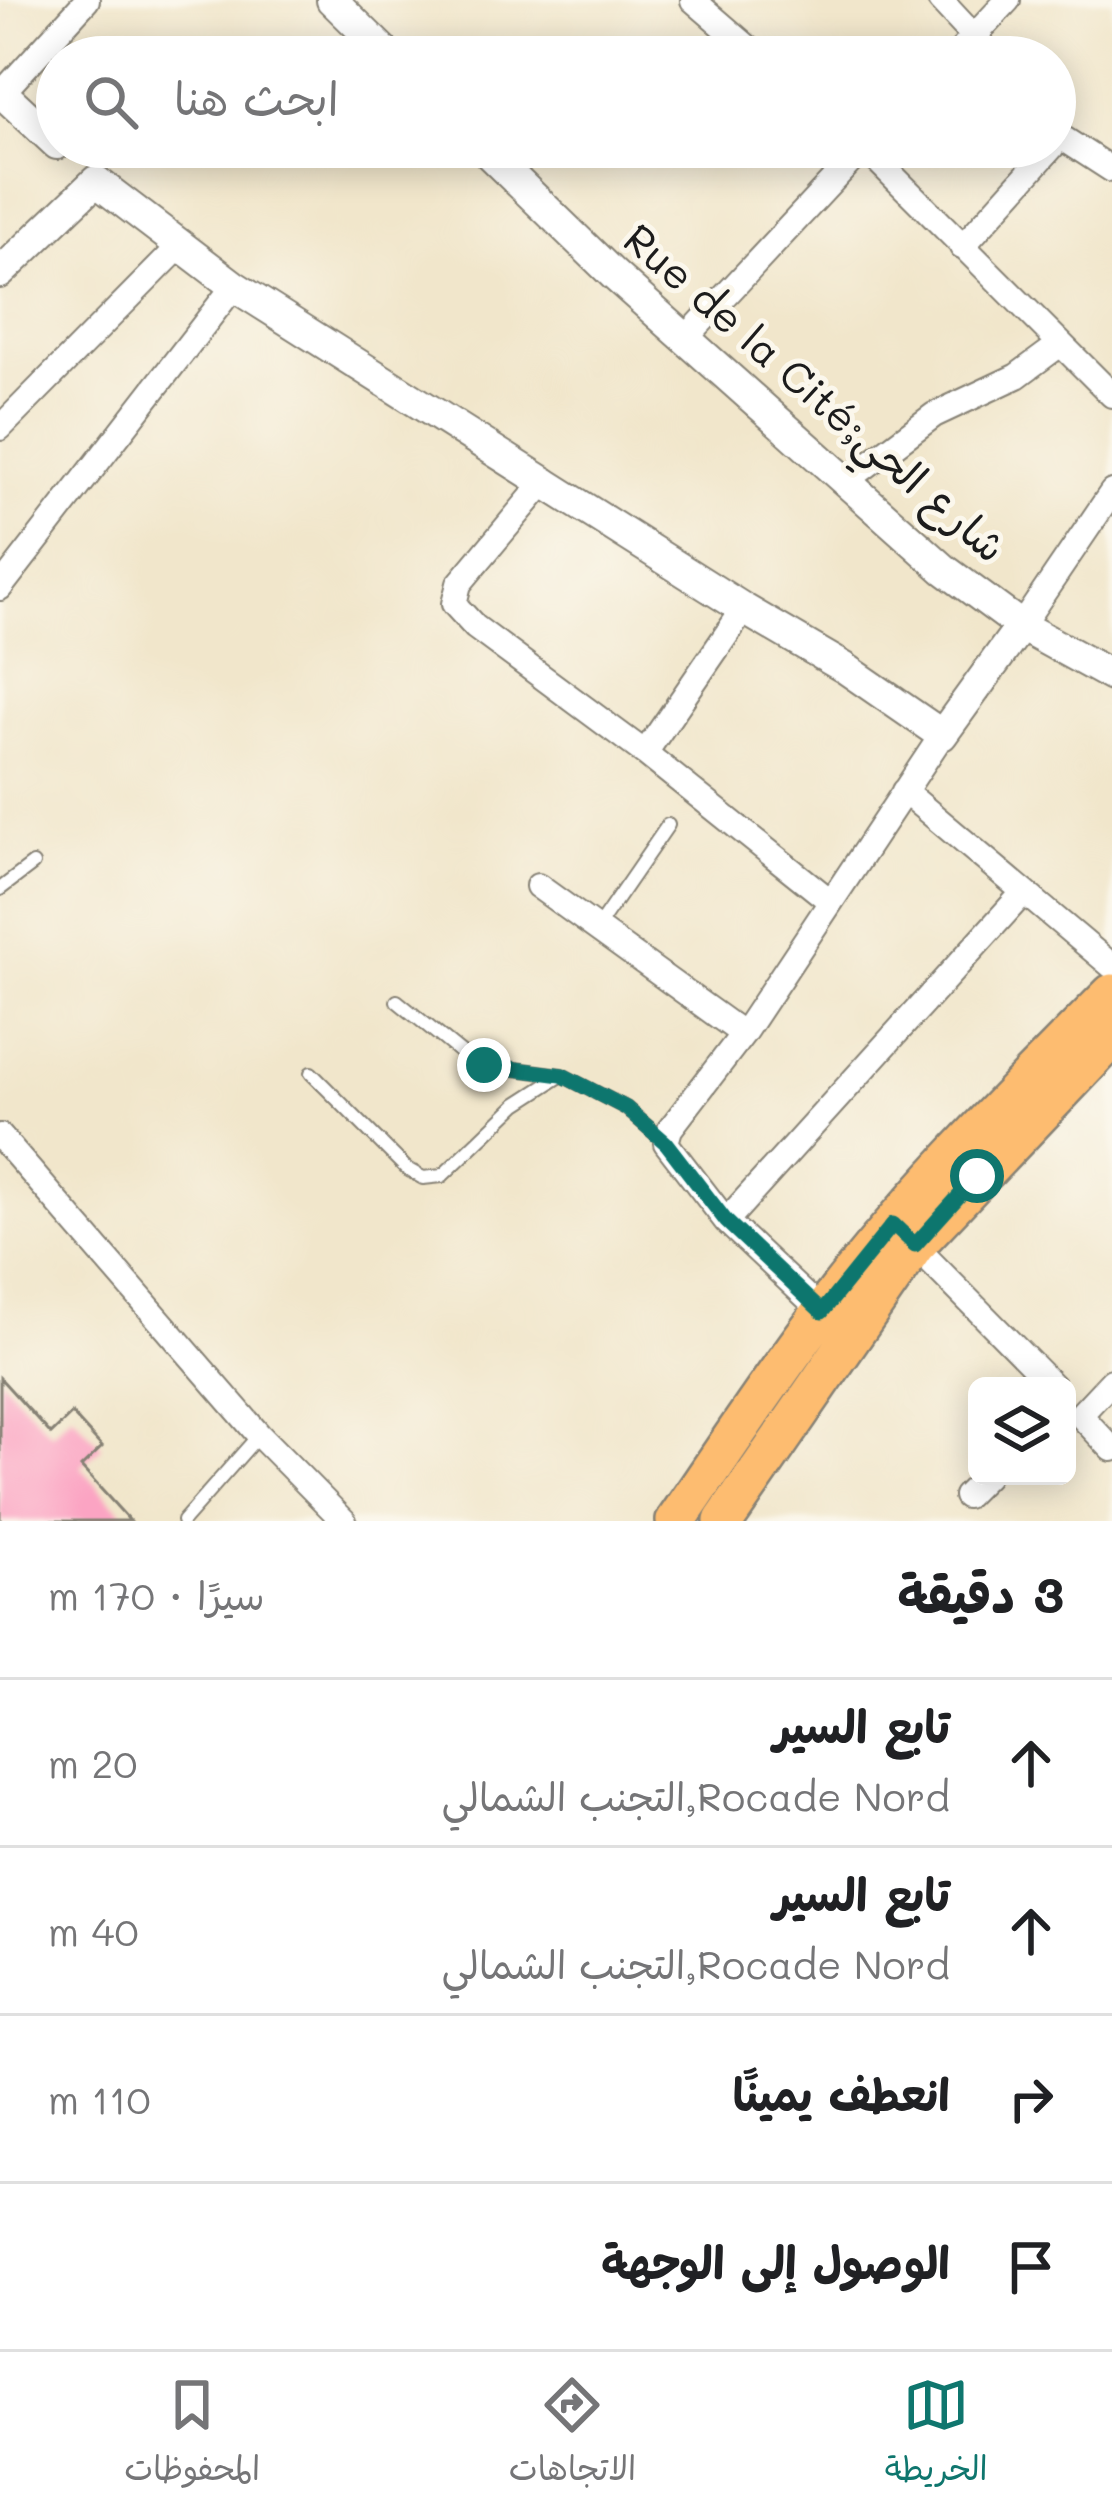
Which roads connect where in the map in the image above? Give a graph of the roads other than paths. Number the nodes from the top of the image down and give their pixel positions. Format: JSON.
{"nodes":[{"id":1,"x":87,"y":0,"type":"edge"},
{"id":2,"x":332,"y":0,"type":"edge"},
{"id":3,"x":693,"y":0,"type":"edge"},
{"id":4,"x":940,"y":0,"type":"edge"},
{"id":5,"x":1008,"y":0,"type":"edge"},
{"id":6,"x":53,"y":36,"type":"edge"},
{"id":7,"x":369,"y":36,"type":"edge"},
{"id":8,"x":735,"y":36,"type":"edge"},
{"id":9,"x":975,"y":36,"type":"edge"},
{"id":10,"x":977,"y":36,"type":"edge"},
{"id":11,"x":36,"y":55,"type":"edge"},
{"id":12,"x":1,"y":92,"type":"edge"},
{"id":13,"x":36,"y":125,"type":"edge"},
{"id":14,"x":1076,"y":151,"type":"edge"},
{"id":15,"x":83,"y":168,"type":"edge"},
{"id":16,"x":504,"y":168,"type":"edge"},
{"id":17,"x":844,"y":168,"type":"edge"},
{"id":18,"x":884,"y":168,"type":"edge"},
{"id":19,"x":1031,"y":168,"type":"edge"},
{"id":20,"x":1112,"y":170,"type":"edge"},
{"id":21,"x":97,"y":181,"type":"junction"},
{"id":22,"x":182,"y":244,"type":"junction"},
{"id":23,"x":962,"y":247,"type":"junction"},
{"id":24,"x":0,"y":273,"type":"edge"},
{"id":25,"x":234,"y":286,"type":"junction"},
{"id":26,"x":684,"y":340,"type":"junction"},
{"id":27,"x":1059,"y":345,"type":"junction"},
{"id":28,"x":1112,"y":394,"type":"edge"},
{"id":29,"x":0,"y":428,"type":"edge"},
{"id":30,"x":546,"y":481,"type":"junction"},
{"id":31,"x":845,"y":482,"type":"junction"},
{"id":32,"x":1112,"y":492,"type":"edge"},
{"id":33,"x":0,"y":588,"type":"edge"},
{"id":34,"x":744,"y":609,"type":"junction"},
{"id":35,"x":1021,"y":626,"type":"junction"},
{"id":36,"x":1112,"y":676,"type":"edge"},
{"id":37,"x":941,"y":735,"type":"junction"},
{"id":38,"x":645,"y":753,"type":"junction"},
{"id":39,"x":904,"y":791,"type":"junction"},
{"id":40,"x":668,"y":825,"type":"dead end"},
{"id":41,"x":33,"y":864,"type":"dead end"},
{"id":42,"x":538,"y":886,"type":"dead end"},
{"id":43,"x":0,"y":889,"type":"edge"},
{"id":44,"x":1024,"y":892,"type":"junction"},
{"id":45,"x":830,"y":901,"type":"junction"},
{"id":46,"x":597,"y":928,"type":"junction"},
{"id":47,"x":1112,"y":966,"type":"edge"},
{"id":48,"x":1112,"y":994,"type":"edge"},
{"id":49,"x":397,"y":1001,"type":"dead end"},
{"id":50,"x":743,"y":1034,"type":"junction"},
{"id":51,"x":1112,"y":1038,"type":"edge"},
{"id":52,"x":311,"y":1073,"type":"dead end"},
{"id":53,"x":562,"y":1075,"type":"junction"},
{"id":54,"x":0,"y":1136,"type":"edge"},
{"id":55,"x":666,"y":1143,"type":"junction"},
{"id":56,"x":726,"y":1221,"type":"junction"},
{"id":57,"x":904,"y":1234,"type":"junction"},
{"id":58,"x":836,"y":1324,"type":"junction"},
{"id":59,"x":1044,"y":1377,"type":"edge"},
{"id":60,"x":1112,"y":1381,"type":"edge"},
{"id":61,"x":1076,"y":1407,"type":"edge"},
{"id":62,"x":1076,"y":1410,"type":"edge"},
{"id":63,"x":259,"y":1435,"type":"junction"},
{"id":64,"x":1112,"y":1449,"type":"edge"},
{"id":65,"x":977,"y":1485,"type":"edge"},
{"id":66,"x":966,"y":1496,"type":"dead end"},
{"id":67,"x":183,"y":1521,"type":"edge"},
{"id":68,"x":344,"y":1521,"type":"edge"},
{"id":69,"x":676,"y":1521,"type":"edge"},
{"id":70,"x":724,"y":1521,"type":"edge"}],
"edges":[{"from":1,"to":6,"type":"street"},
{"from":2,"to":7,"type":"street"},
{"from":3,"to":8,"type":"street"},
{"from":4,"to":9,"type":"street"},
{"from":5,"to":10,"type":"street"},
{"from":11,"to":12,"type":"street"},
{"from":12,"to":13,"type":"street"},
{"from":14,"to":20,"type":"street"},
{"from":15,"to":21,"type":"street"},
{"from":16,"to":26,"type":"street","name":"Rue de la Cité;شارع الحي"},
{"from":17,"to":26,"type":"street"},
{"from":18,"to":23,"type":"street"},
{"from":19,"to":23,"type":"street"},
{"from":21,"to":22,"type":"street"},
{"from":21,"to":24,"type":"street"},
{"from":22,"to":25,"type":"street"},
{"from":22,"to":29,"type":"street"},
{"from":23,"to":27,"type":"street"},
{"from":25,"to":30,"type":"street"},
{"from":25,"to":33,"type":"street"},
{"from":26,"to":31,"type":"street","name":"Rue de la Cité;شارع الحي"},
{"from":27,"to":28,"type":"street"},
{"from":27,"to":31,"type":"street"},
{"from":30,"to":34,"type":"street"},
{"from":30,"to":38,"type":"street"},
{"from":31,"to":35,"type":"street","name":"Rue de la Cité;شارع الحي"},
{"from":32,"to":35,"type":"street"},
{"from":34,"to":37,"type":"street"},
{"from":34,"to":38,"type":"street"},
{"from":35,"to":36,"type":"street","name":"Rue de la Cité;شارع الحي"},
{"from":35,"to":37,"type":"street"},
{"from":37,"to":39,"type":"street"},
{"from":38,"to":45,"type":"street"},
{"from":39,"to":44,"type":"street"},
{"from":39,"to":45,"type":"street"},
{"from":40,"to":46,"type":"lane"},
{"from":41,"to":43,"type":"lane"},
{"from":42,"to":46,"type":"street"},
{"from":44,"to":47,"type":"street"},
{"from":44,"to":56,"type":"street"},
{"from":45,"to":50,"type":"street"},
{"from":46,"to":50,"type":"street"},
{"from":48,"to":57,"type":"main road"},
{"from":49,"to":53,"type":"lane"},
{"from":50,"to":55,"type":"street"},
{"from":51,"to":57,"type":"main road"},
{"from":52,"to":53,"type":"lane"},
{"from":53,"to":55,"type":"lane"},
{"from":54,"to":63,"type":"street"},
{"from":55,"to":56,"type":"street"},
{"from":56,"to":58,"type":"street"},
{"from":57,"to":58,"type":"main road"},
{"from":57,"to":59,"type":"street"},
{"from":58,"to":69,"type":"main road"},
{"from":58,"to":70,"type":"main road"},
{"from":60,"to":61,"type":"street"},
{"from":62,"to":64,"type":"street"},
{"from":63,"to":67,"type":"lane"},
{"from":63,"to":68,"type":"street"},
{"from":65,"to":66,"type":"street"}]}
